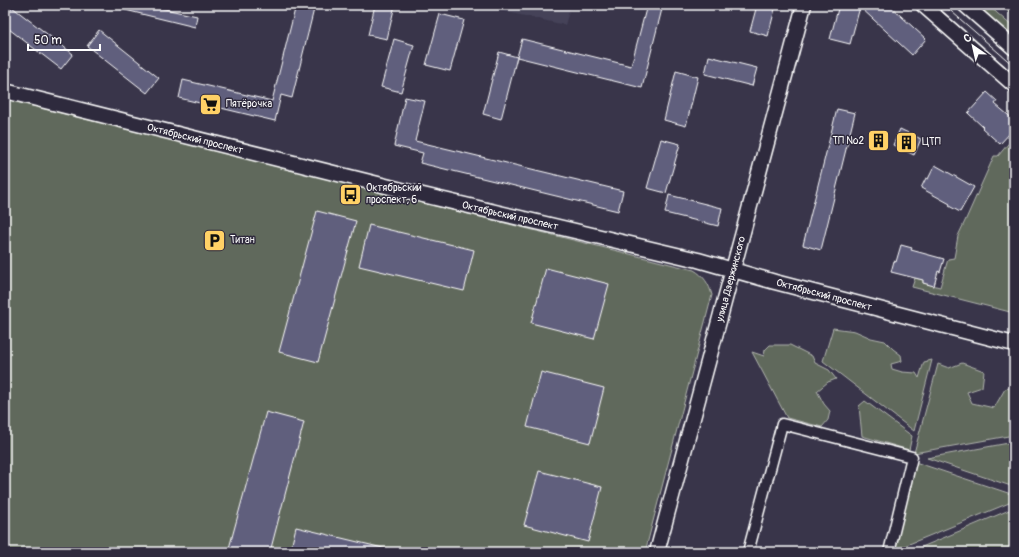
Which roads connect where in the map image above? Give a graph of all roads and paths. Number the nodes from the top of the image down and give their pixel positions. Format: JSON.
{"nodes":[{"id":1,"x":804,"y":5,"type":"edge"},
{"id":2,"x":923,"y":5,"type":"edge"},
{"id":3,"x":965,"y":5,"type":"edge"},
{"id":4,"x":1014,"y":48,"type":"edge"},
{"id":5,"x":1014,"y":85,"type":"edge"},
{"id":6,"x":5,"y":91,"type":"edge"},
{"id":7,"x":733,"y":270,"type":"junction"},
{"id":8,"x":1014,"y":344,"type":"edge"},
{"id":9,"x":657,"y":552,"type":"edge"},
{"id":10,"x":748,"y":552,"type":"edge"},
{"id":11,"x":889,"y":552,"type":"edge"}],
"edges":[{"from":1,"to":7,"type":"street","name":"улица Дзержинского"},
{"from":2,"to":5,"type":"street"},
{"from":3,"to":4,"type":"street"},
{"from":6,"to":7,"type":"street","name":"Октябрьский проспект"},
{"from":7,"to":8,"type":"street","name":"Октябрьский проспект"},
{"from":7,"to":9,"type":"street","name":"улица Дзержинского"},
{"from":10,"to":11,"type":"street"}]}
